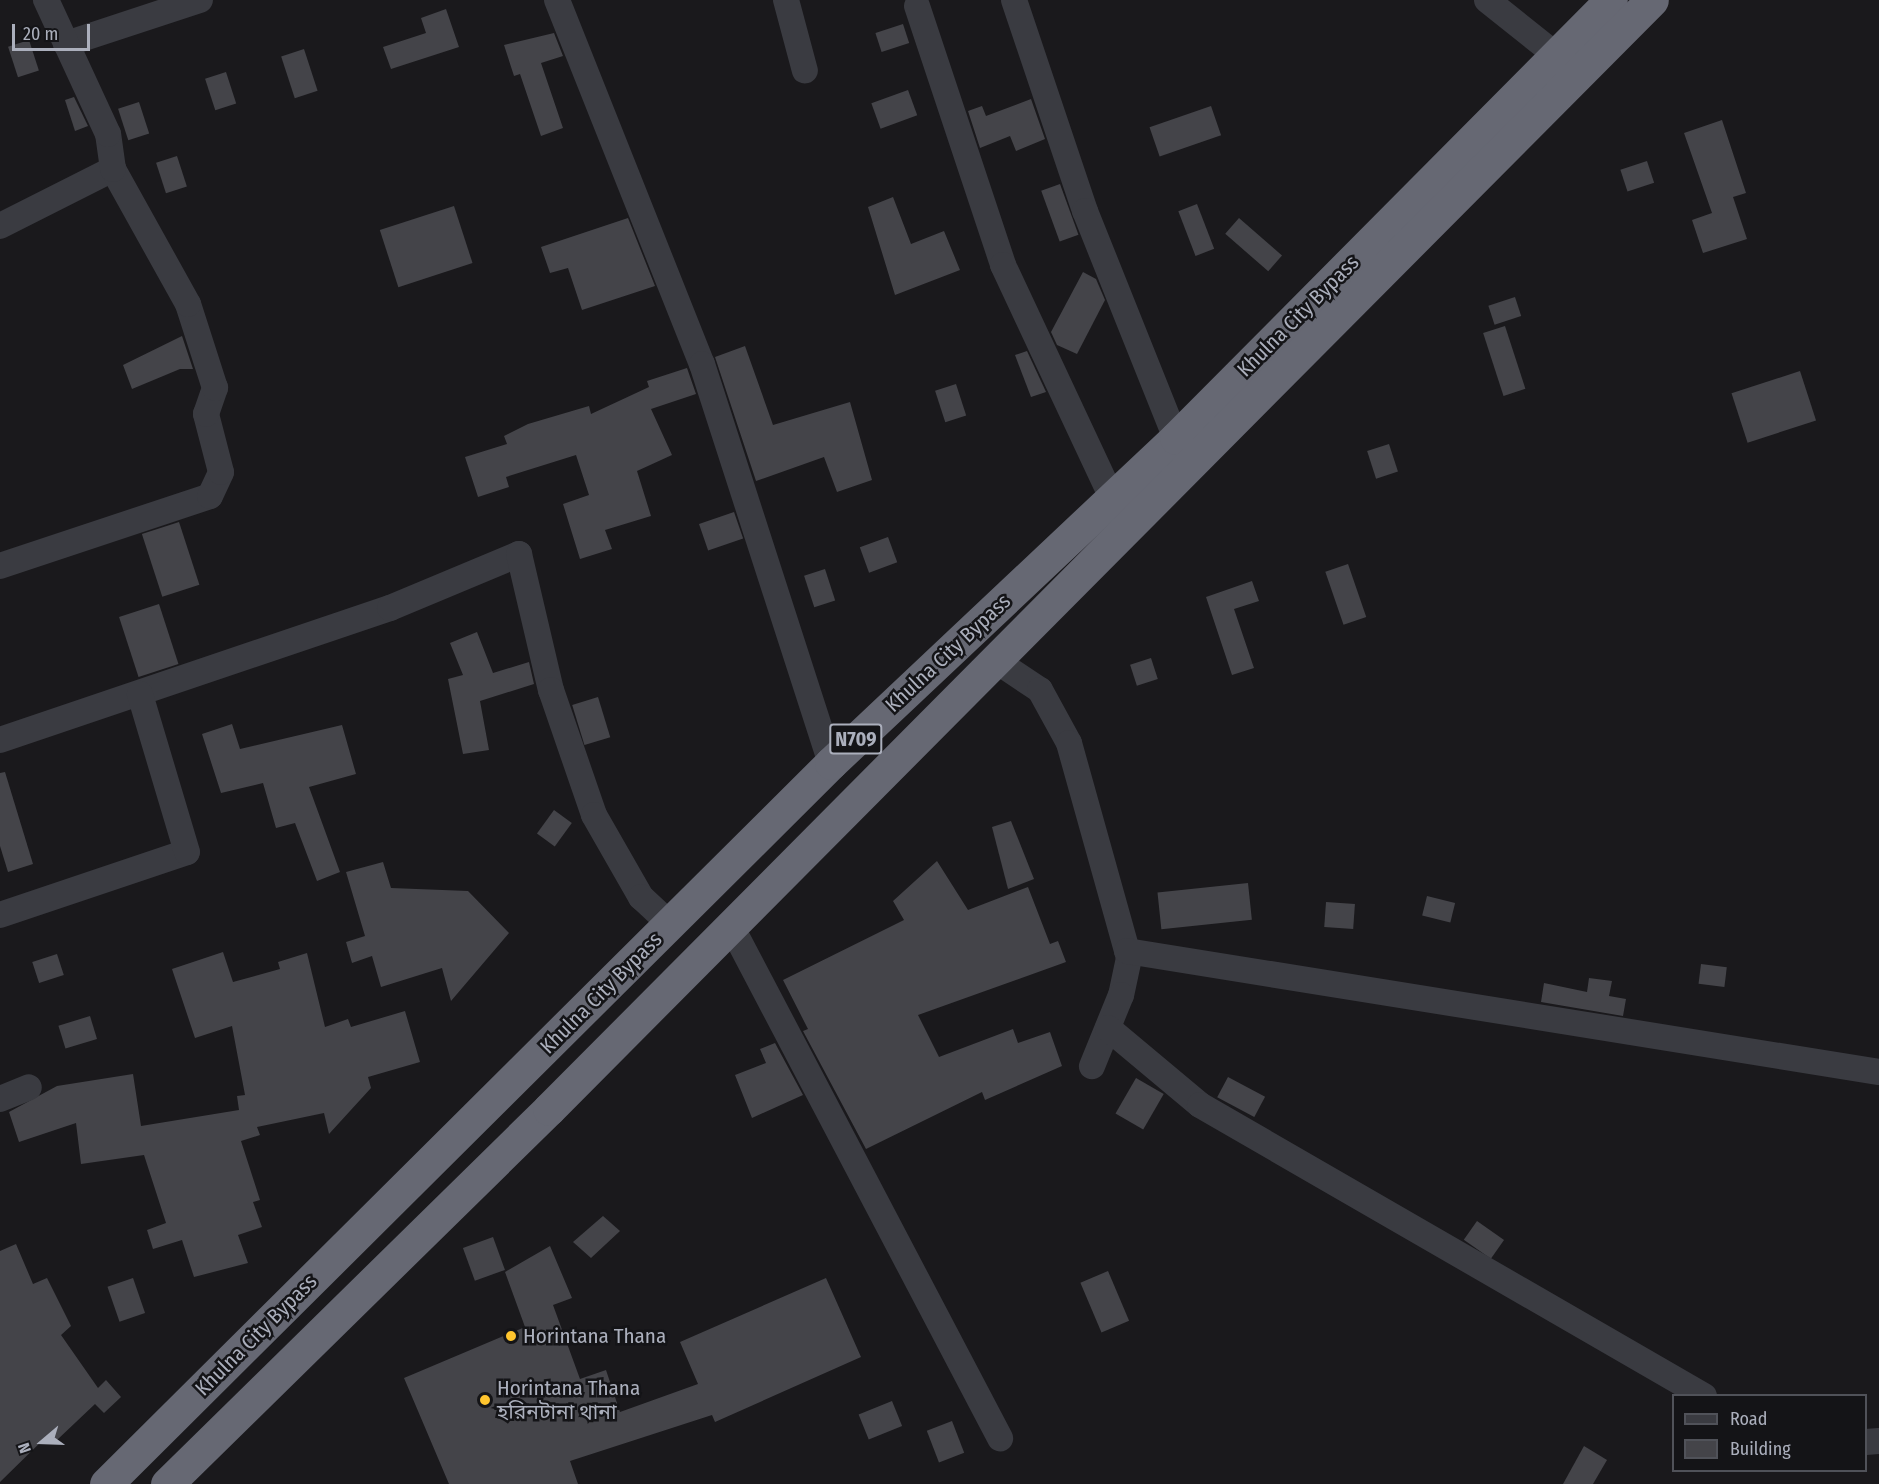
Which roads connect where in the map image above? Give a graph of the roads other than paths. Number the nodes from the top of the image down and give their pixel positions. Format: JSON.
{"nodes":[{"id":1,"x":46,"y":0,"type":"edge"},
{"id":2,"x":200,"y":0,"type":"edge"},
{"id":3,"x":557,"y":0,"type":"edge"},
{"id":4,"x":786,"y":0,"type":"edge"},
{"id":5,"x":1014,"y":0,"type":"edge"},
{"id":6,"x":1487,"y":0,"type":"edge"},
{"id":7,"x":1611,"y":0,"type":"edge"},
{"id":8,"x":1652,"y":0,"type":"edge"},
{"id":9,"x":917,"y":6,"type":"dead end"},
{"id":10,"x":66,"y":44,"type":"junction"},
{"id":11,"x":1556,"y":55,"type":"junction"},
{"id":12,"x":805,"y":71,"type":"dead end"},
{"id":13,"x":112,"y":169,"type":"junction"},
{"id":14,"x":0,"y":226,"type":"edge"},
{"id":15,"x":1176,"y":438,"type":"junction"},
{"id":16,"x":1112,"y":498,"type":"junction"},
{"id":17,"x":0,"y":566,"type":"edge"},
{"id":18,"x":995,"y":660,"type":"junction"},
{"id":19,"x":140,"y":694,"type":"junction"},
{"id":20,"x":0,"y":740,"type":"edge"},
{"id":21,"x":831,"y":763,"type":"junction"},
{"id":22,"x":0,"y":915,"type":"edge"},
{"id":23,"x":670,"y":924,"type":"junction"},
{"id":24,"x":730,"y":924,"type":"junction"},
{"id":25,"x":1126,"y":951,"type":"junction"},
{"id":26,"x":1108,"y":1028,"type":"junction"},
{"id":27,"x":1092,"y":1066,"type":"dead end"},
{"id":28,"x":1879,"y":1072,"type":"edge"},
{"id":29,"x":29,"y":1087,"type":"dead end"},
{"id":30,"x":0,"y":1099,"type":"edge"},
{"id":31,"x":1702,"y":1394,"type":"edge"},
{"id":32,"x":1000,"y":1438,"type":"dead end"},
{"id":33,"x":182,"y":1478,"type":"edge"},
{"id":34,"x":106,"y":1484,"type":"edge"}],
"edges":[{"from":1,"to":10,"type":"street"},
{"from":2,"to":10,"type":"street"},
{"from":3,"to":21,"type":"street"},
{"from":4,"to":12,"type":"street"},
{"from":5,"to":15,"type":"street"},
{"from":6,"to":11,"type":"street"},
{"from":7,"to":11,"type":"highway","name":"Khulna City Bypass","number":"N709"},
{"from":8,"to":18,"type":"highway","name":"Khulna City Bypass","number":"N709"},
{"from":9,"to":16,"type":"street"},
{"from":10,"to":13,"type":"street"},
{"from":11,"to":15,"type":"highway","name":"Khulna City Bypass","number":"N709"},
{"from":13,"to":14,"type":"street"},
{"from":13,"to":17,"type":"street"},
{"from":15,"to":16,"type":"highway","name":"Khulna City Bypass","number":"N709"},
{"from":16,"to":21,"type":"highway","name":"Khulna City Bypass","number":"N709"},
{"from":18,"to":24,"type":"highway","name":"Khulna City Bypass","number":"N709"},
{"from":18,"to":25,"type":"street"},
{"from":19,"to":20,"type":"street"},
{"from":19,"to":22,"type":"street"},
{"from":19,"to":23,"type":"street"},
{"from":21,"to":23,"type":"highway","name":"Khulna City Bypass","number":"N709"},
{"from":23,"to":34,"type":"highway","name":"Khulna City Bypass","number":"N709"},
{"from":24,"to":32,"type":"street"},
{"from":24,"to":33,"type":"highway","name":"Khulna City Bypass","number":"N709"},
{"from":25,"to":26,"type":"street"},
{"from":25,"to":28,"type":"street"},
{"from":26,"to":27,"type":"street"},
{"from":26,"to":31,"type":"street"},
{"from":29,"to":30,"type":"street"}]}
